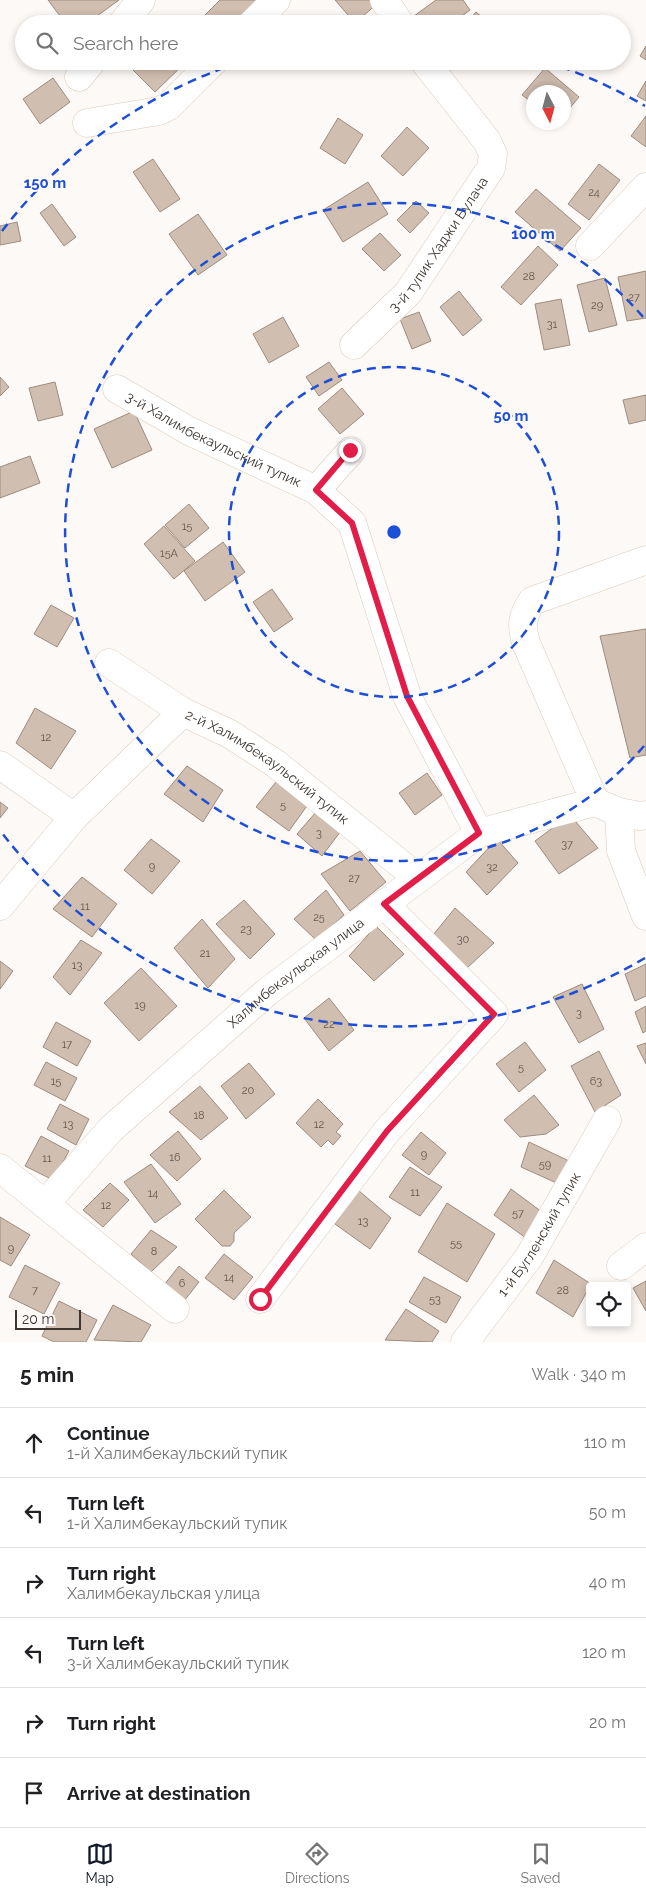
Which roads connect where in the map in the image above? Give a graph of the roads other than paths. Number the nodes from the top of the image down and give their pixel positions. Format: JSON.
{"nodes":[{"id":1,"x":141,"y":0,"type":"edge"},
{"id":2,"x":276,"y":0,"type":"edge"},
{"id":3,"x":384,"y":0,"type":"edge"},
{"id":4,"x":129,"y":15,"type":"edge"},
{"id":5,"x":261,"y":15,"type":"edge"},
{"id":6,"x":394,"y":15,"type":"edge"},
{"id":7,"x":205,"y":70,"type":"edge"},
{"id":8,"x":431,"y":70,"type":"edge"},
{"id":9,"x":88,"y":123,"type":"dead end"},
{"id":10,"x":646,"y":187,"type":"edge"},
{"id":11,"x":590,"y":246,"type":"dead end"},
{"id":12,"x":354,"y":345,"type":"dead end"},
{"id":13,"x":117,"y":389,"type":"dead end"},
{"id":14,"x":350,"y":450,"type":"dead end"},
{"id":15,"x":316,"y":490,"type":"junction"},
{"id":16,"x":646,"y":560,"type":"edge"},
{"id":17,"x":109,"y":663,"type":"dead end"},
{"id":18,"x":183,"y":712,"type":"junction"},
{"id":19,"x":0,"y":765,"type":"edge"},
{"id":20,"x":607,"y":807,"type":"junction"},
{"id":21,"x":646,"y":815,"type":"edge"},
{"id":22,"x":74,"y":818,"type":"junction"},
{"id":23,"x":479,"y":833,"type":"junction"},
{"id":24,"x":418,"y":878,"type":"junction"},
{"id":25,"x":384,"y":904,"type":"junction"},
{"id":26,"x":0,"y":906,"type":"edge"},
{"id":27,"x":646,"y":916,"type":"edge"},
{"id":28,"x":607,"y":1120,"type":"dead end"},
{"id":29,"x":0,"y":1168,"type":"edge"},
{"id":30,"x":45,"y":1204,"type":"junction"},
{"id":31,"x":646,"y":1247,"type":"edge"},
{"id":32,"x":621,"y":1266,"type":"dead end"},
{"id":33,"x":260,"y":1299,"type":"dead end"},
{"id":34,"x":175,"y":1309,"type":"dead end"},
{"id":35,"x":465,"y":1342,"type":"edge"}],
"edges":[{"from":1,"to":4,"type":"street"},
{"from":2,"to":5,"type":"street"},
{"from":3,"to":6,"type":"street"},
{"from":7,"to":9,"type":"street"},
{"from":8,"to":12,"type":"street","name":"3-й тупик Хаджи Булача"},
{"from":10,"to":11,"type":"street"},
{"from":13,"to":15,"type":"street","name":"3-й Халимбекаульский тупик"},
{"from":14,"to":15,"type":"street"},
{"from":15,"to":23,"type":"street","name":"3-й Халимбекаульский тупик"},
{"from":16,"to":20,"type":"street"},
{"from":17,"to":18,"type":"street"},
{"from":18,"to":22,"type":"street","name":"2-й Халимбекаульский тупик"},
{"from":18,"to":24,"type":"street","name":"2-й Халимбекаульский тупик"},
{"from":19,"to":22,"type":"street"},
{"from":20,"to":21,"type":"street","name":"Халимбекаульская улица"},
{"from":20,"to":23,"type":"street","name":"Халимбекаульская улица"},
{"from":20,"to":27,"type":"street"},
{"from":22,"to":26,"type":"street","name":"2-й Халимбекаульский тупик"},
{"from":23,"to":24,"type":"street","name":"Халимбекаульская улица"},
{"from":24,"to":25,"type":"street","name":"Халимбекаульская улица"},
{"from":25,"to":30,"type":"street","name":"Халимбекаульская улица"},
{"from":25,"to":33,"type":"street"},
{"from":28,"to":35,"type":"street","name":"1-й Бугленский тупик"},
{"from":29,"to":30,"type":"street"},
{"from":30,"to":34,"type":"street"},
{"from":31,"to":32,"type":"street"}]}
